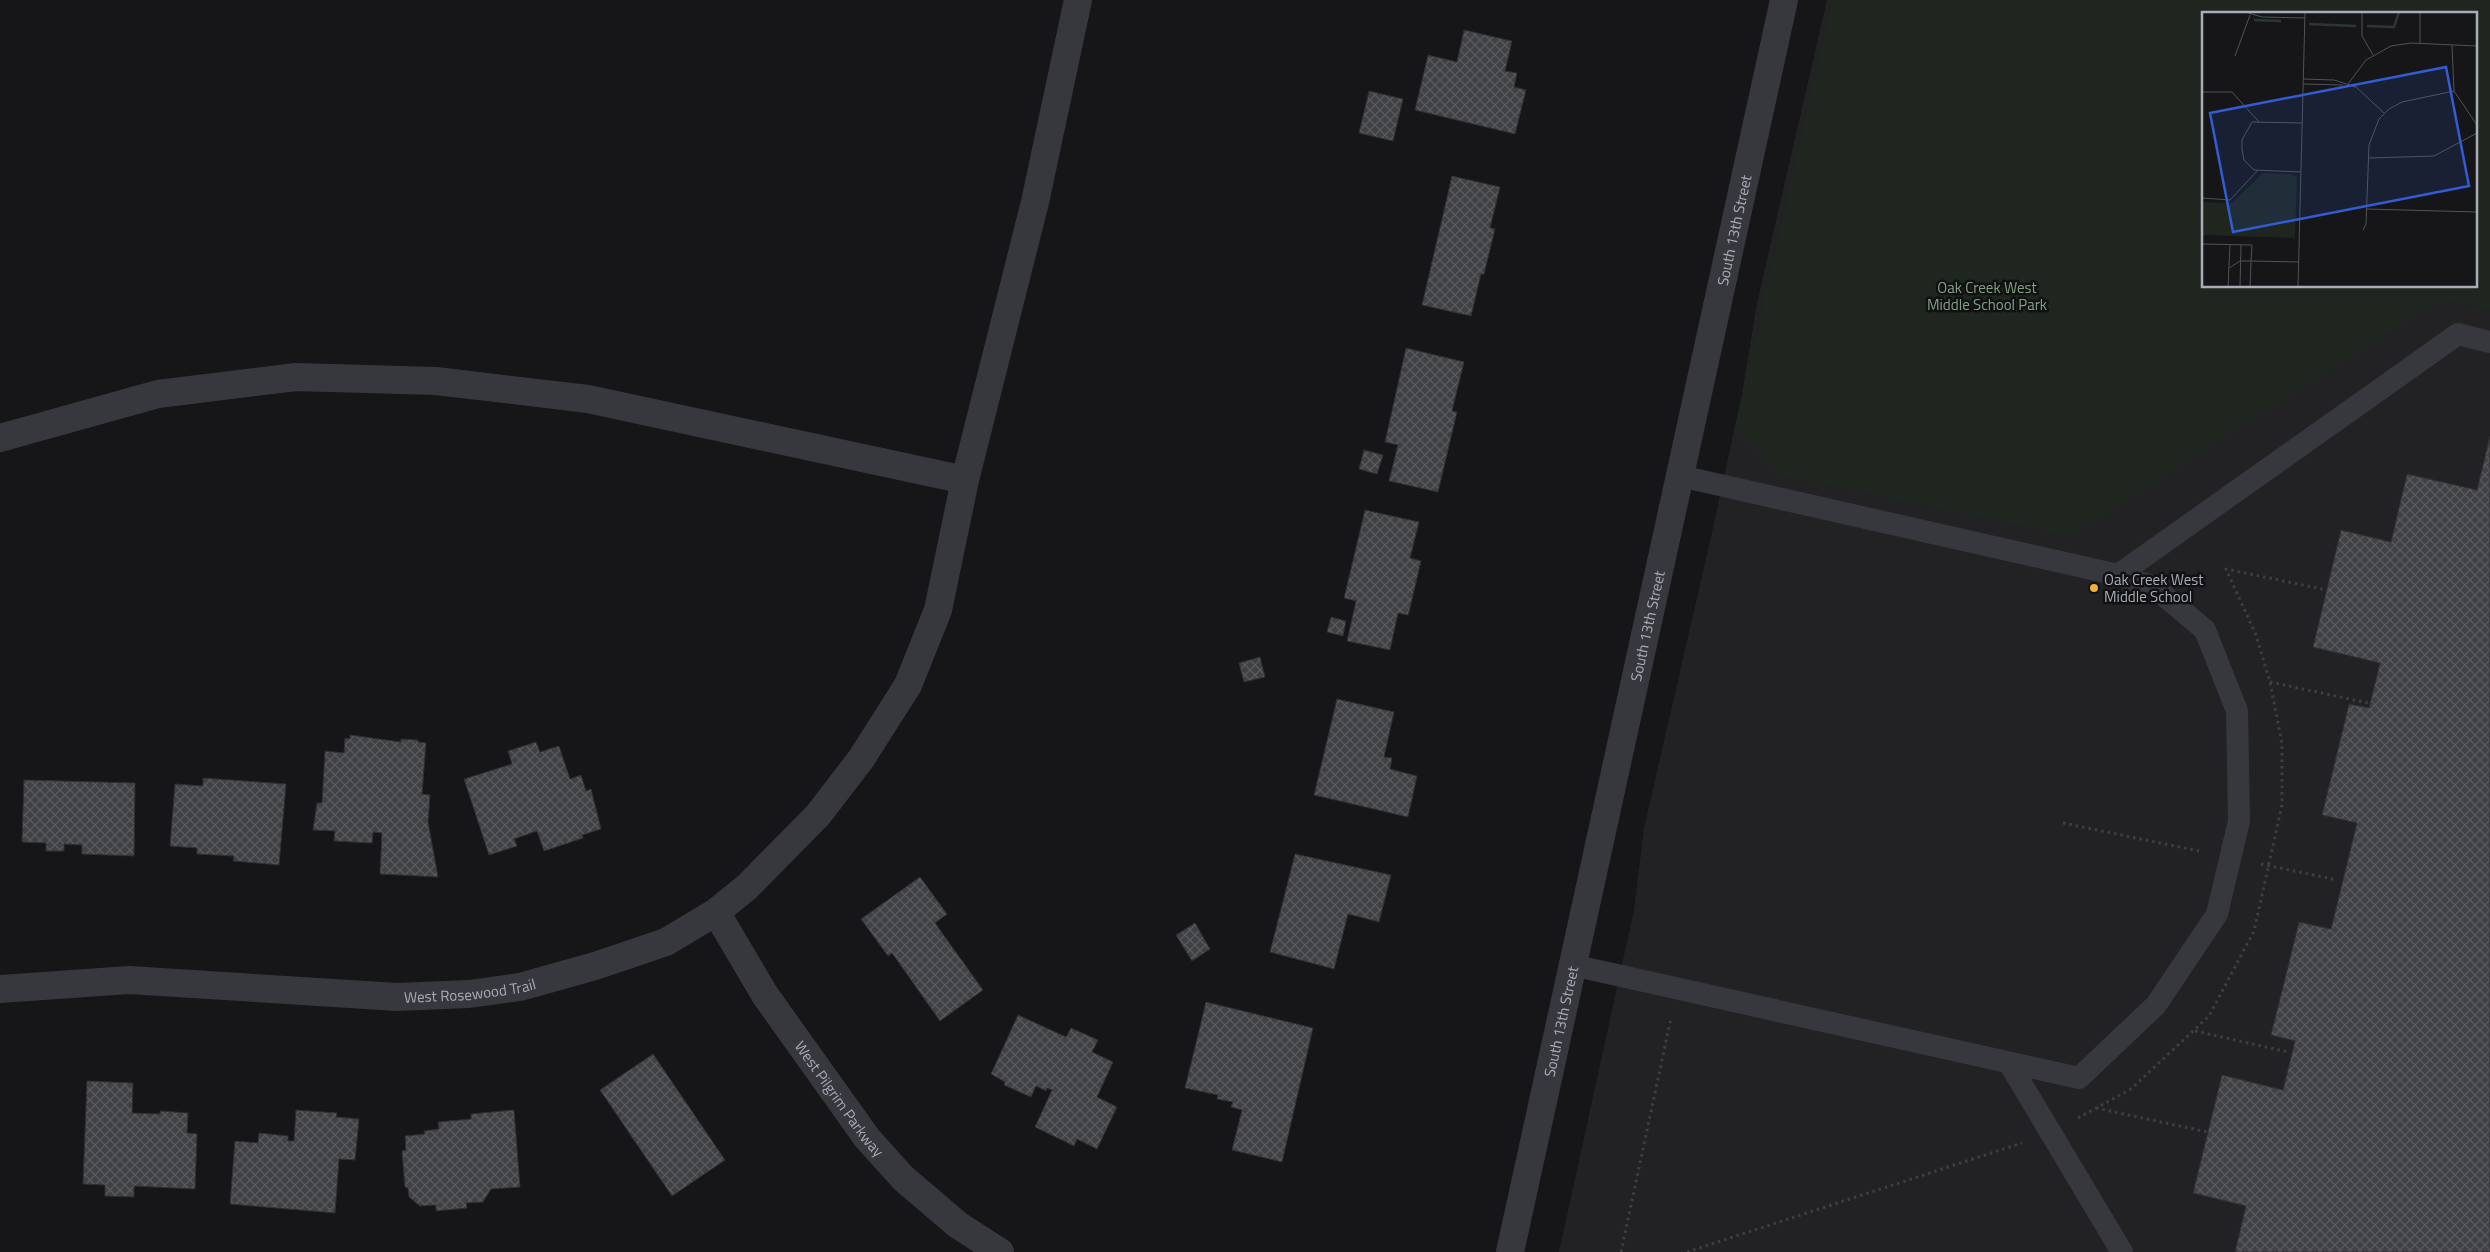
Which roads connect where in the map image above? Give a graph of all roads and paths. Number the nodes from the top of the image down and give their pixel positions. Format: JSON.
{"nodes":[{"id":1,"x":1078,"y":0,"type":"edge"},
{"id":2,"x":1784,"y":0,"type":"edge"},
{"id":3,"x":2490,"y":342,"type":"edge"},
{"id":4,"x":0,"y":438,"type":"edge"},
{"id":5,"x":1680,"y":476,"type":"junction"},
{"id":6,"x":965,"y":480,"type":"junction"},
{"id":7,"x":2118,"y":575,"type":"junction"},
{"id":8,"x":2327,"y":590,"type":"dead end"},
{"id":9,"x":2270,"y":682,"type":"junction"},
{"id":10,"x":2373,"y":704,"type":"dead end"},
{"id":11,"x":2270,"y":866,"type":"dead end"},
{"id":12,"x":716,"y":912,"type":"junction"},
{"id":13,"x":1572,"y":965,"type":"junction"},
{"id":14,"x":0,"y":988,"type":"edge"},
{"id":15,"x":1677,"y":988,"type":"junction"},
{"id":16,"x":2194,"y":1031,"type":"dead end"},
{"id":17,"x":2288,"y":1052,"type":"dead end"},
{"id":18,"x":2009,"y":1063,"type":"junction"},
{"id":19,"x":2096,"y":1108,"type":"dead end"},
{"id":20,"x":2212,"y":1133,"type":"dead end"},
{"id":21,"x":1000,"y":1252,"type":"edge"},
{"id":22,"x":1510,"y":1252,"type":"edge"},
{"id":23,"x":1621,"y":1252,"type":"edge"},
{"id":24,"x":2122,"y":1252,"type":"edge"}],
"edges":[{"from":1,"to":6,"type":"street","name":"West Rosewood Trail"},
{"from":2,"to":5,"type":"street","name":"South 13th Street"},
{"from":3,"to":7,"type":"lane"},
{"from":4,"to":6,"type":"street"},
{"from":5,"to":7,"type":"lane"},
{"from":5,"to":13,"type":"street","name":"South 13th Street"},
{"from":6,"to":12,"type":"street","name":"West Rosewood Trail"},
{"from":7,"to":18,"type":"lane"},
{"from":8,"to":9,"type":"path"},
{"from":9,"to":10,"type":"path"},
{"from":9,"to":11,"type":"path"},
{"from":12,"to":14,"type":"street","name":"West Rosewood Trail"},
{"from":12,"to":21,"type":"street","name":"West Pilgrim Parkway"},
{"from":13,"to":15,"type":"lane"},
{"from":13,"to":22,"type":"street","name":"South 13th Street"},
{"from":15,"to":18,"type":"lane"},
{"from":15,"to":23,"type":"path"},
{"from":16,"to":17,"type":"path"},
{"from":18,"to":24,"type":"lane"},
{"from":19,"to":20,"type":"path"}]}
